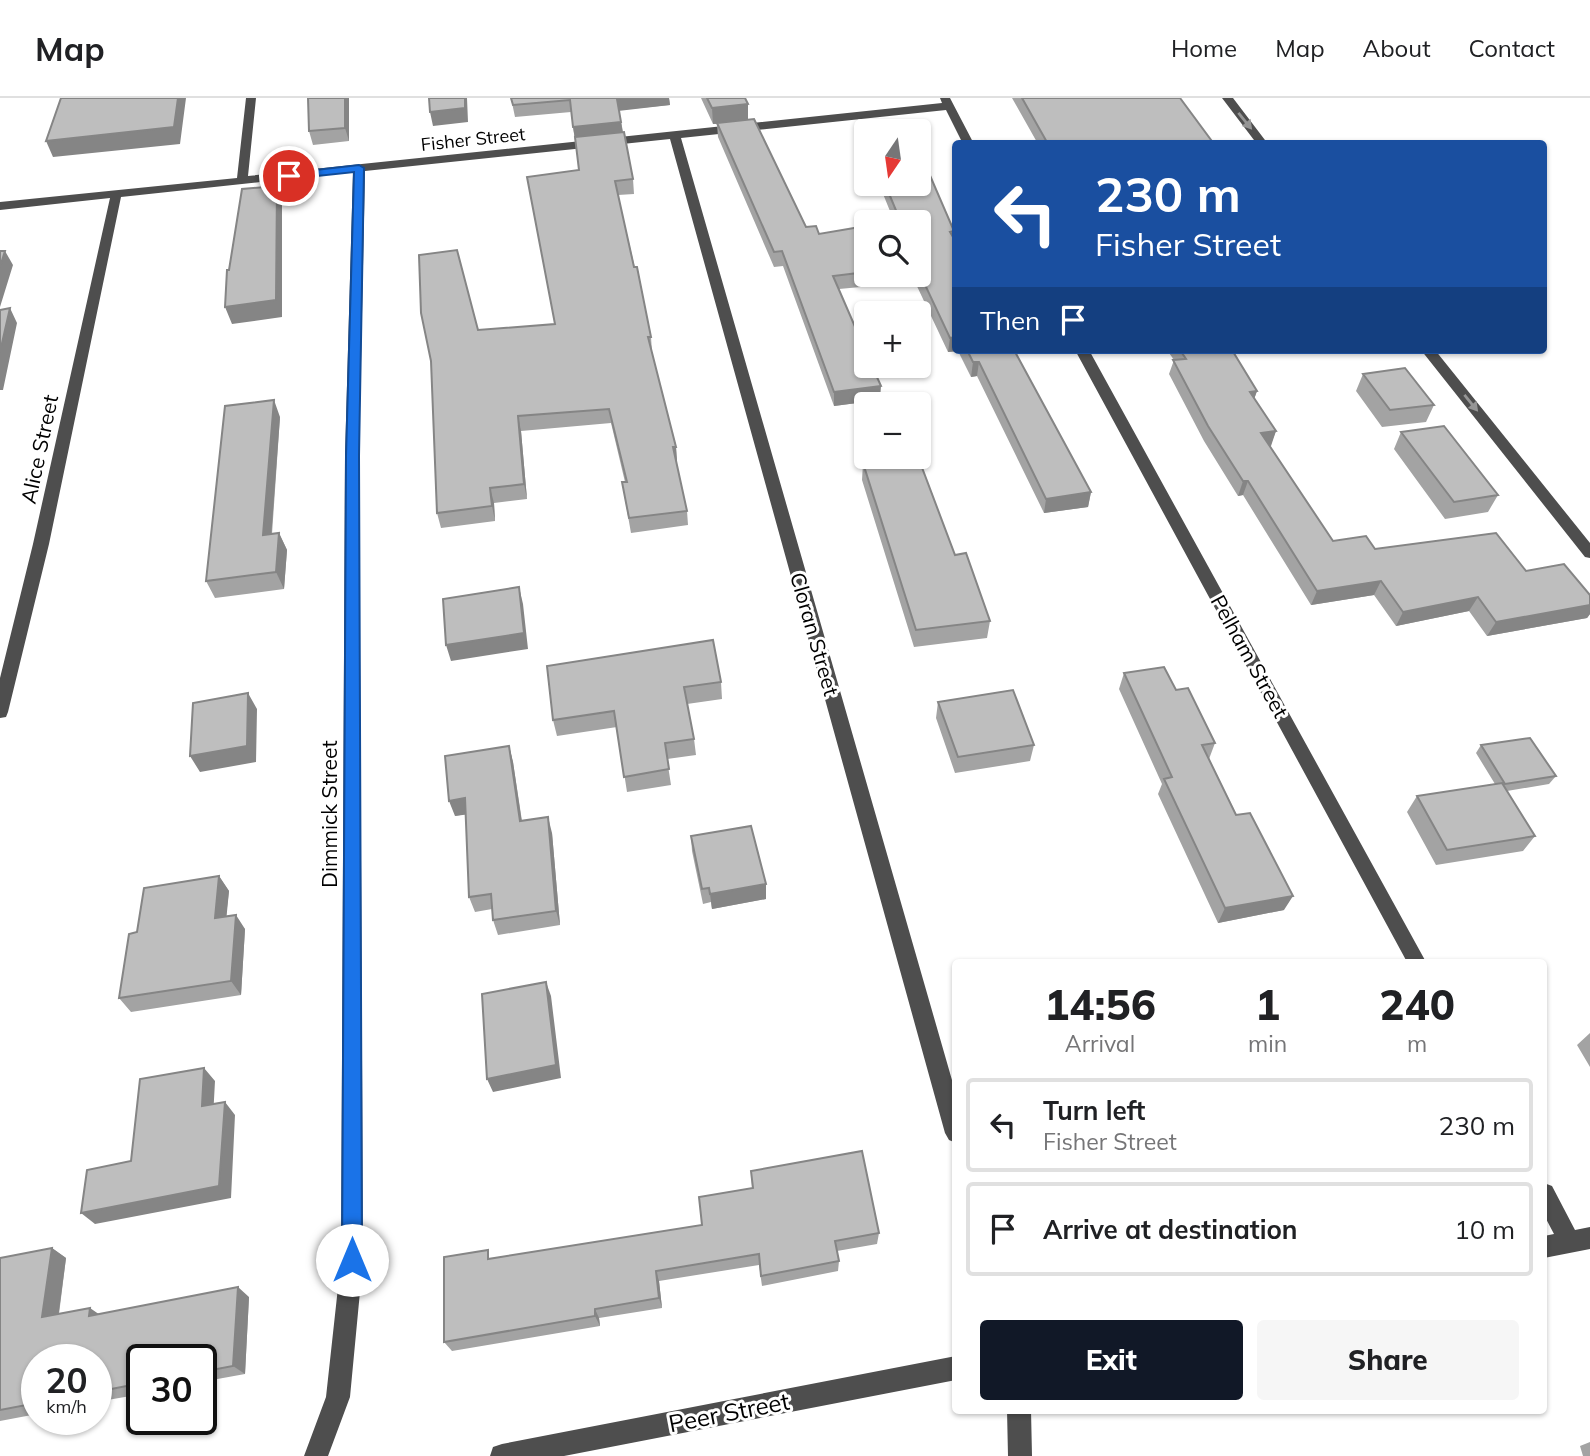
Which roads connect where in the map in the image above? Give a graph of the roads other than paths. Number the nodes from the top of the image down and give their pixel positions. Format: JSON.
{"nodes":[{"id":1,"x":250,"y":98,"type":"edge"},
{"id":2,"x":1227,"y":98,"type":"edge"},
{"id":3,"x":948,"y":102,"type":"edge"},
{"id":4,"x":675,"y":135,"type":"junction"},
{"id":5,"x":967,"y":140,"type":"edge"},
{"id":6,"x":1260,"y":140,"type":"edge"},
{"id":7,"x":359,"y":168,"type":"junction"},
{"id":8,"x":242,"y":181,"type":"junction"},
{"id":9,"x":116,"y":195,"type":"junction"},
{"id":10,"x":0,"y":206,"type":"edge"},
{"id":11,"x":1084,"y":354,"type":"edge"},
{"id":12,"x":1431,"y":354,"type":"edge"},
{"id":13,"x":1590,"y":553,"type":"edge"},
{"id":14,"x":0,"y":712,"type":"edge"},
{"id":15,"x":1415,"y":959,"type":"edge"},
{"id":16,"x":952,"y":1119,"type":"edge"},
{"id":17,"x":1547,"y":1198,"type":"edge"},
{"id":18,"x":1580,"y":1240,"type":"edge"},
{"id":19,"x":1547,"y":1246,"type":"edge"},
{"id":20,"x":952,"y":1369,"type":"edge"},
{"id":21,"x":1019,"y":1414,"type":"edge"},
{"id":22,"x":316,"y":1456,"type":"edge"},
{"id":23,"x":502,"y":1456,"type":"edge"},
{"id":24,"x":1020,"y":1456,"type":"edge"}],
"edges":[{"from":1,"to":8,"type":"street"},
{"from":2,"to":6,"type":"street","one_way":true},
{"from":3,"to":4,"type":"street","name":"Fisher Street"},
{"from":3,"to":5,"type":"street"},
{"from":4,"to":7,"type":"street","name":"Fisher Street"},
{"from":4,"to":16,"type":"street","name":"Cloran Street"},
{"from":7,"to":8,"type":"street","name":"Fisher Street"},
{"from":7,"to":22,"type":"street","name":"Dimmick Street"},
{"from":8,"to":9,"type":"street","name":"Fisher Street"},
{"from":9,"to":10,"type":"street","name":"Fisher Street"},
{"from":9,"to":14,"type":"street","name":"Alice Street"},
{"from":11,"to":15,"type":"street","name":"Pelham Street"},
{"from":12,"to":13,"type":"street","one_way":true},
{"from":17,"to":18,"type":"street"},
{"from":18,"to":19,"type":"street"},
{"from":20,"to":23,"type":"street","name":"Peer Street"},
{"from":21,"to":24,"type":"street"}]}
